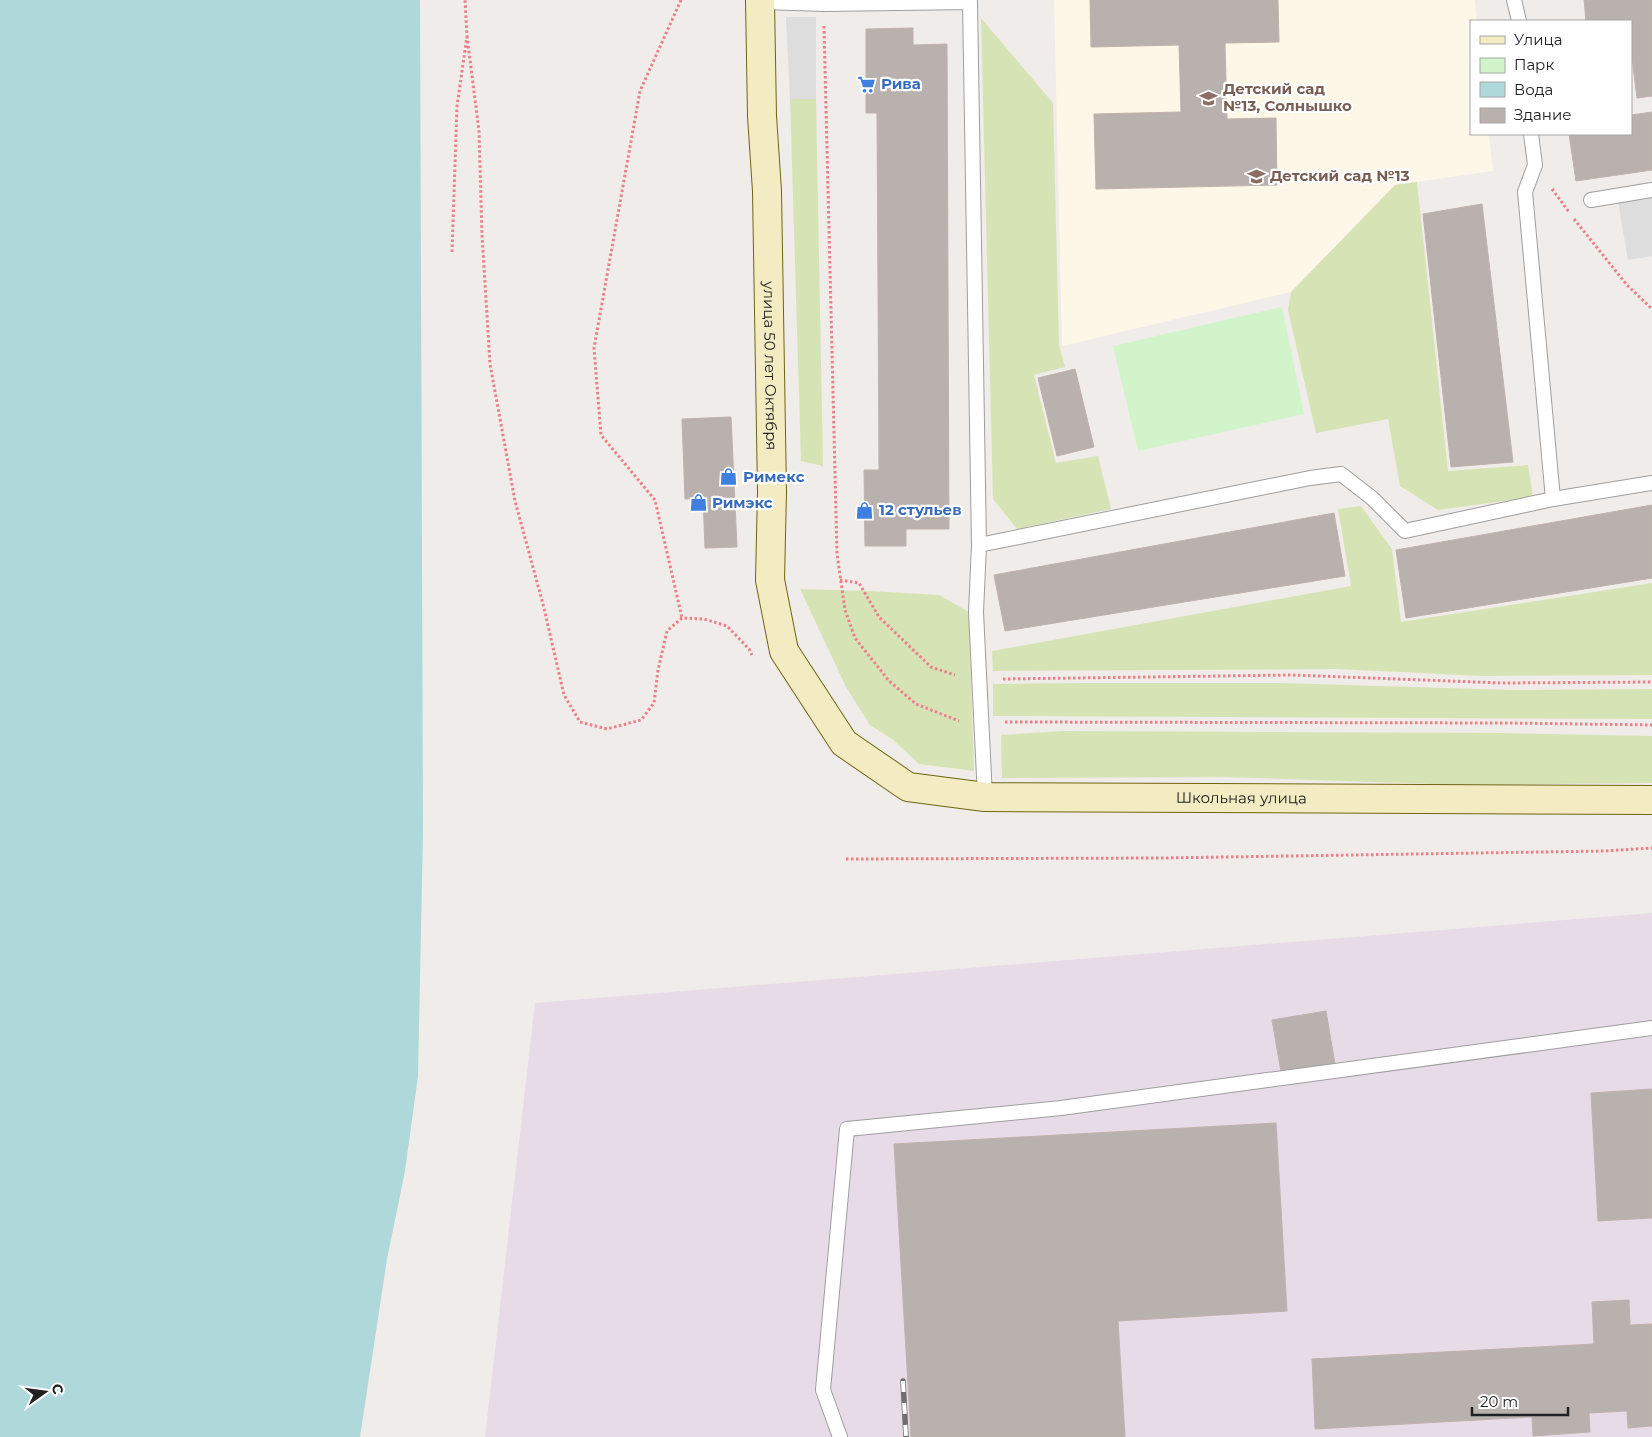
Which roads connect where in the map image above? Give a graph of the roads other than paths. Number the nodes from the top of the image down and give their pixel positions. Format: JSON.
{"nodes":[{"id":1,"x":1514,"y":0,"type":"edge"},
{"id":2,"x":760,"y":1,"type":"edge"},
{"id":3,"x":970,"y":1,"type":"edge"},
{"id":4,"x":1519,"y":20,"type":"edge"},
{"id":5,"x":1531,"y":135,"type":"edge"},
{"id":6,"x":1652,"y":190,"type":"edge"},
{"id":7,"x":1591,"y":200,"type":"dead end"},
{"id":8,"x":1652,"y":483,"type":"edge"},
{"id":9,"x":1552,"y":499,"type":"junction"},
{"id":10,"x":979,"y":546,"type":"junction"},
{"id":11,"x":844,"y":744,"type":"joint"},
{"id":12,"x":985,"y":797,"type":"junction"},
{"id":13,"x":1652,"y":800,"type":"edge"},
{"id":14,"x":1652,"y":1028,"type":"edge"},
{"id":15,"x":840,"y":1437,"type":"edge"}],
"edges":[{"from":1,"to":4,"type":"lane"},
{"from":2,"to":3,"type":"lane"},
{"from":2,"to":11,"type":"street","name":"улица 50 лет Октября"},
{"from":3,"to":10,"type":"lane"},
{"from":5,"to":9,"type":"lane"},
{"from":6,"to":7,"type":"lane"},
{"from":8,"to":9,"type":"lane"},
{"from":9,"to":10,"type":"lane"},
{"from":10,"to":12,"type":"lane"},
{"from":11,"to":12,"type":"street","name":"Школьная улица"},
{"from":12,"to":13,"type":"street","name":"Школьная улица"},
{"from":14,"to":15,"type":"lane"}]}
